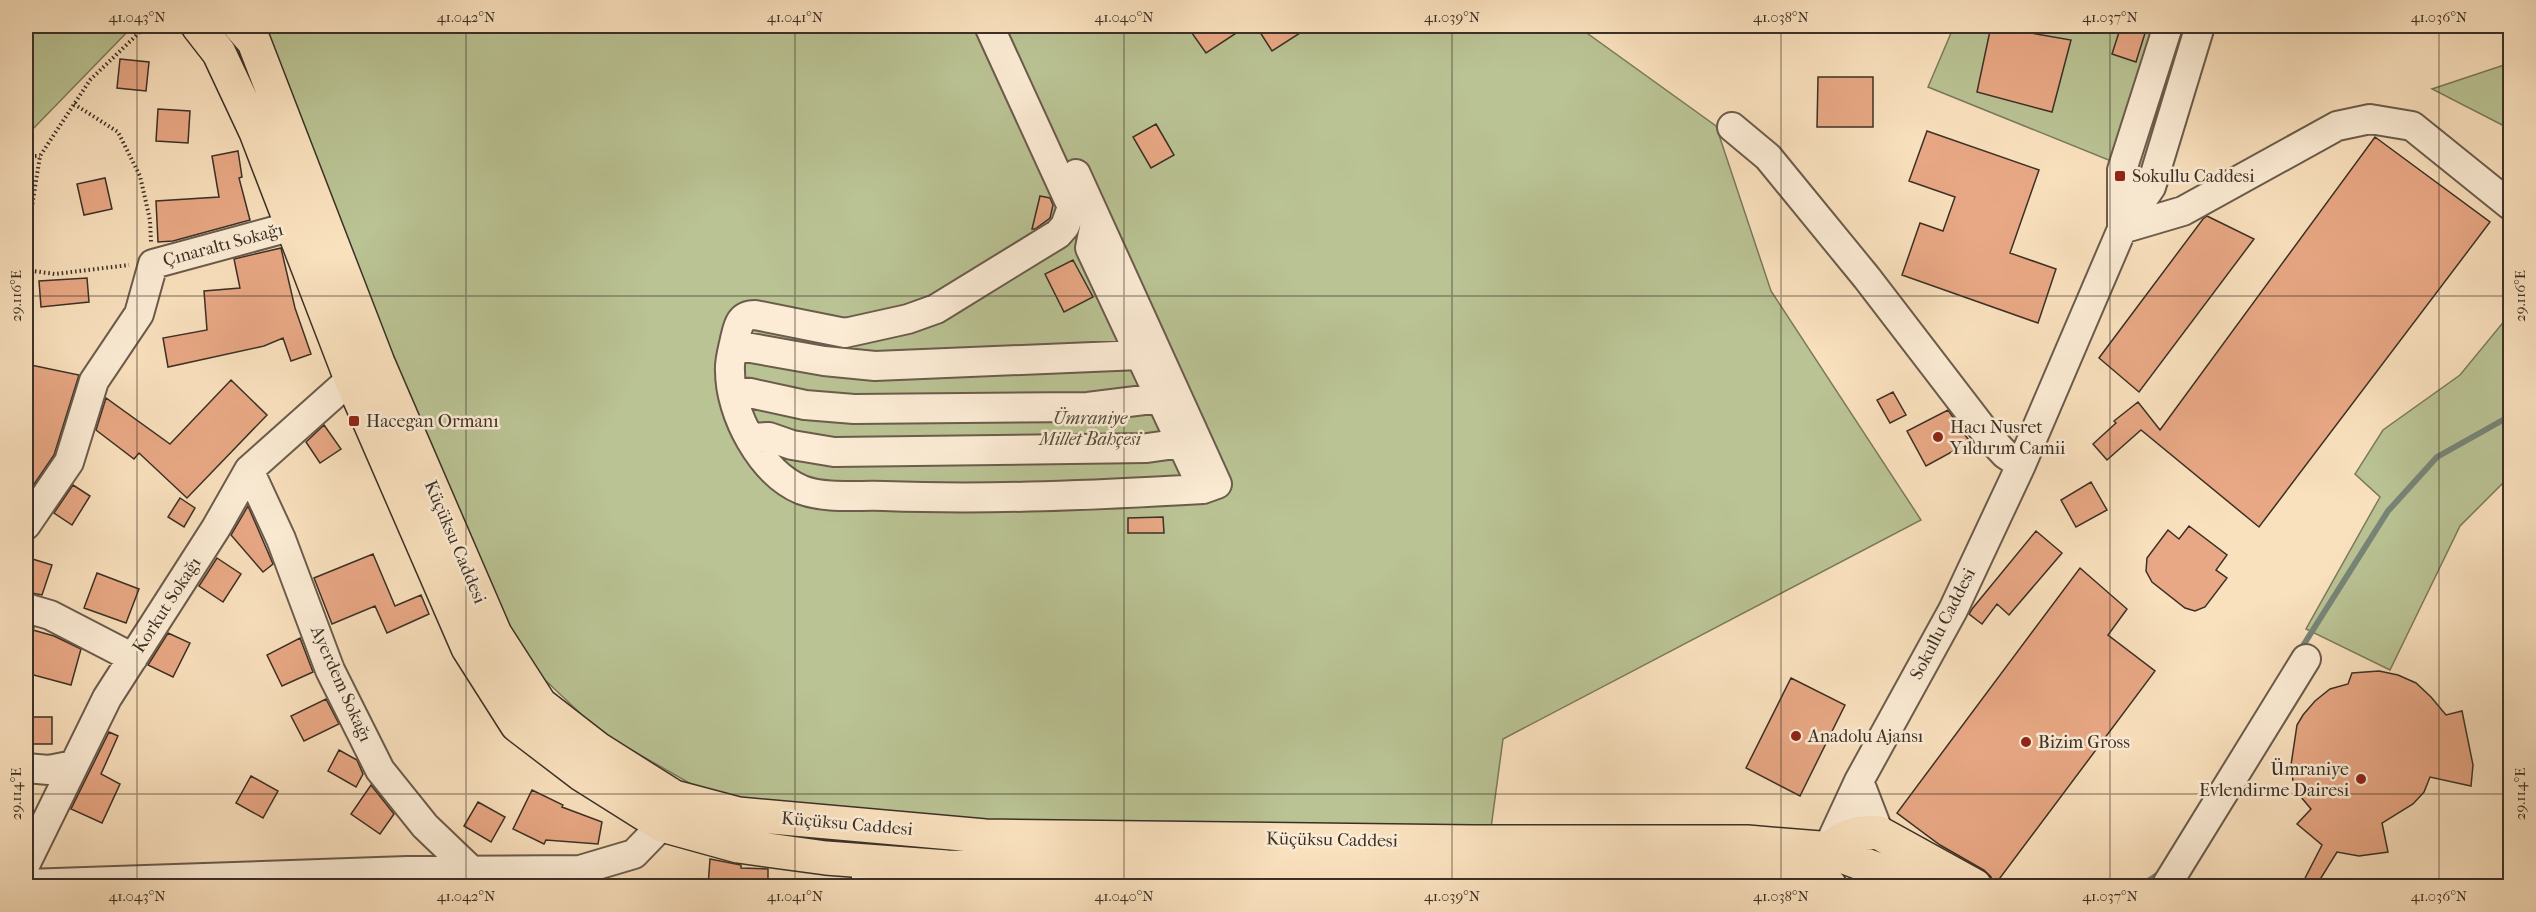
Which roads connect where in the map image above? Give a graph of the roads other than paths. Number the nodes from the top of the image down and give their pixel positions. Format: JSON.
{"nodes":[{"id":1,"x":198,"y":26,"type":"edge"},
{"id":2,"x":988,"y":26,"type":"edge"},
{"id":3,"x":1008,"y":26,"type":"edge"},
{"id":4,"x":2168,"y":26,"type":"edge"},
{"id":5,"x":2199,"y":26,"type":"edge"},
{"id":6,"x":247,"y":31,"type":"edge"},
{"id":7,"x":1732,"y":127,"type":"dead end"},
{"id":8,"x":2511,"y":205,"type":"edge"},
{"id":9,"x":1096,"y":218,"type":"junction"},
{"id":10,"x":293,"y":226,"type":"junction"},
{"id":11,"x":2121,"y":229,"type":"junction"},
{"id":12,"x":734,"y":345,"type":"junction"},
{"id":13,"x":1140,"y":355,"type":"junction"},
{"id":14,"x":364,"y":371,"type":"junction"},
{"id":15,"x":732,"y":391,"type":"junction"},
{"id":16,"x":1160,"y":398,"type":"junction"},
{"id":17,"x":751,"y":438,"type":"junction"},
{"id":18,"x":1182,"y":444,"type":"junction"},
{"id":19,"x":2021,"y":465,"type":"junction"},
{"id":20,"x":249,"y":470,"type":"junction"},
{"id":21,"x":1203,"y":489,"type":"junction"},
{"id":22,"x":26,"y":525,"type":"edge"},
{"id":23,"x":26,"y":608,"type":"edge"},
{"id":24,"x":133,"y":658,"type":"junction"},
{"id":25,"x":2306,"y":659,"type":"dead end"},
{"id":26,"x":74,"y":765,"type":"junction"},
{"id":27,"x":26,"y":768,"type":"edge"},
{"id":28,"x":1859,"y":781,"type":"junction"},
{"id":29,"x":662,"y":825,"type":"junction"},
{"id":30,"x":1879,"y":833,"type":"junction"},
{"id":31,"x":1827,"y":850,"type":"junction"},
{"id":32,"x":26,"y":862,"type":"edge"},
{"id":33,"x":1474,"y":867,"type":"edge"},
{"id":34,"x":473,"y":872,"type":"junction"},
{"id":35,"x":866,"y":874,"type":"edge"},
{"id":36,"x":946,"y":877,"type":"edge"},
{"id":37,"x":1010,"y":877,"type":"edge"},
{"id":38,"x":406,"y":879,"type":"edge"},
{"id":39,"x":1722,"y":879,"type":"edge"},
{"id":40,"x":200,"y":882,"type":"edge"},
{"id":41,"x":1809,"y":883,"type":"edge"},
{"id":42,"x":26,"y":884,"type":"edge"},
{"id":43,"x":1922,"y":886,"type":"edge"},
{"id":44,"x":1975,"y":886,"type":"edge"},
{"id":45,"x":2166,"y":886,"type":"edge"}],
"edges":[{"from":1,"to":10,"type":"main road","name":"Küçüksu Caddesi"},
{"from":2,"to":12,"type":"street"},
{"from":3,"to":9,"type":"street"},
{"from":4,"to":11,"type":"street","name":"Sokullu Caddesi"},
{"from":5,"to":11,"type":"street","name":"Sokullu Caddesi"},
{"from":6,"to":14,"type":"main road","name":"Küçüksu Caddesi"},
{"from":7,"to":19,"type":"street"},
{"from":8,"to":11,"type":"street"},
{"from":9,"to":13,"type":"street"},
{"from":9,"to":21,"type":"street"},
{"from":10,"to":14,"type":"main road","name":"Küçüksu Caddesi"},
{"from":10,"to":22,"type":"street","name":"Çınaraltı Sokağı"},
{"from":11,"to":19,"type":"street","name":"Sokullu Caddesi"},
{"from":12,"to":13,"type":"street"},
{"from":12,"to":15,"type":"street"},
{"from":13,"to":16,"type":"street"},
{"from":14,"to":20,"type":"street","name":"Korkut Sokağı"},
{"from":14,"to":29,"type":"main road","name":"Küçüksu Caddesi"},
{"from":14,"to":33,"type":"main road","name":"Küçüksu Caddesi"},
{"from":15,"to":16,"type":"street"},
{"from":15,"to":17,"type":"street"},
{"from":16,"to":18,"type":"street"},
{"from":17,"to":18,"type":"street"},
{"from":17,"to":21,"type":"street"},
{"from":18,"to":21,"type":"street"},
{"from":19,"to":28,"type":"street","name":"Sokullu Caddesi"},
{"from":20,"to":24,"type":"street","name":"Korkut Sokağı"},
{"from":20,"to":34,"type":"street","name":"Ayerdem Sokağı"},
{"from":23,"to":24,"type":"street"},
{"from":24,"to":26,"type":"street","name":"Korkut Sokağı"},
{"from":25,"to":45,"type":"street"},
{"from":26,"to":27,"type":"street"},
{"from":26,"to":32,"type":"street","name":"Korkut Sokağı"},
{"from":28,"to":30,"type":"street"},
{"from":28,"to":31,"type":"street","name":"Sokullu Caddesi"},
{"from":29,"to":34,"type":"street"},
{"from":29,"to":35,"type":"main road","name":"Küçüksu Caddesi"},
{"from":30,"to":31,"type":"main road"},
{"from":30,"to":44,"type":"main road"},
{"from":31,"to":33,"type":"main road","name":"Küçüksu Caddesi"},
{"from":31,"to":41,"type":"main road"},
{"from":31,"to":43,"type":"main road","name":"Küçüksu Caddesi"},
{"from":33,"to":37,"type":"main road","name":"Küçüksu Caddesi"},
{"from":33,"to":39,"type":"main road","name":"Küçüksu Caddesi"},
{"from":34,"to":38,"type":"street"},
{"from":35,"to":36,"type":"main road","name":"Küçüksu Caddesi"},
{"from":36,"to":37,"type":"main road","name":"Küçüksu Caddesi"},
{"from":38,"to":40,"type":"street"},
{"from":39,"to":41,"type":"main road","name":"Küçüksu Caddesi"},
{"from":40,"to":42,"type":"street"}]}
